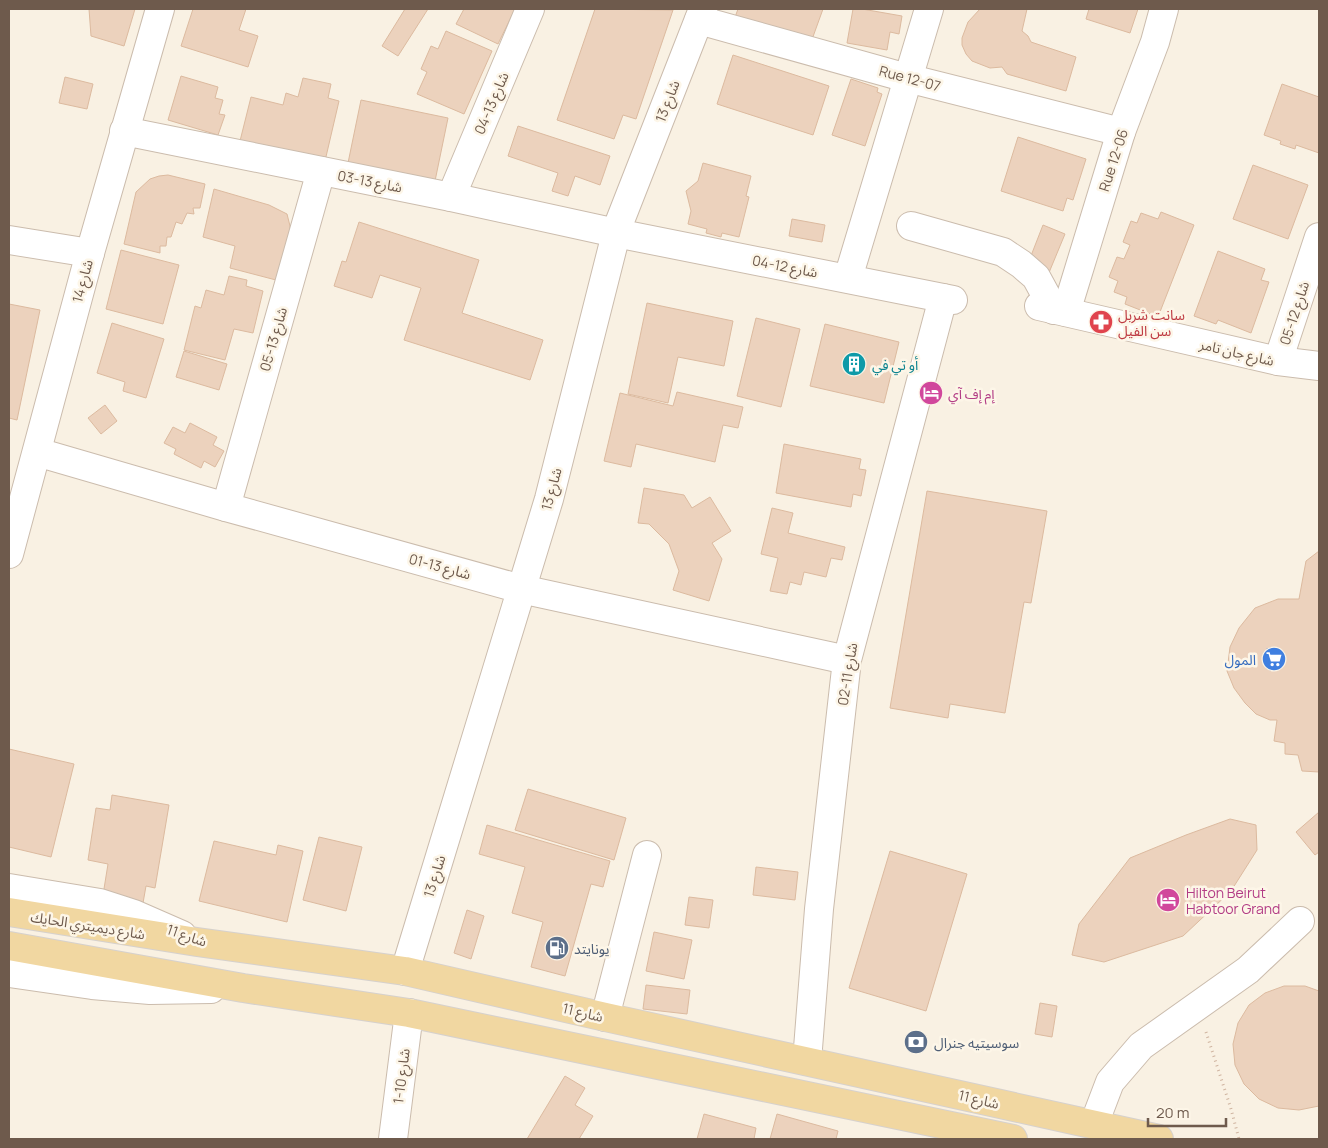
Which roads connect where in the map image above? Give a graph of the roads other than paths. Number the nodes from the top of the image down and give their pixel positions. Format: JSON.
{"nodes":[{"id":1,"x":160,"y":9,"type":"edge"},
{"id":2,"x":530,"y":9,"type":"edge"},
{"id":3,"x":929,"y":9,"type":"edge"},
{"id":4,"x":1164,"y":9,"type":"edge"},
{"id":5,"x":701,"y":14,"type":"edge"},
{"id":6,"x":907,"y":78,"type":"junction"},
{"id":7,"x":124,"y":131,"type":"junction"},
{"id":8,"x":1121,"y":132,"type":"junction"},
{"id":9,"x":321,"y":171,"type":"junction"},
{"id":10,"x":451,"y":197,"type":"junction"},
{"id":11,"x":910,"y":226,"type":"dead end"},
{"id":12,"x":616,"y":233,"type":"junction"},
{"id":13,"x":1319,"y":237,"type":"edge"},
{"id":14,"x":9,"y":240,"type":"edge"},
{"id":15,"x":90,"y":253,"type":"junction"},
{"id":16,"x":848,"y":278,"type":"junction"},
{"id":17,"x":948,"y":299,"type":"joint"},
{"id":18,"x":1053,"y":309,"type":"junction"},
{"id":19,"x":1278,"y":361,"type":"junction"},
{"id":20,"x":1319,"y":366,"type":"edge"},
{"id":21,"x":37,"y":452,"type":"junction"},
{"id":22,"x":226,"y":507,"type":"junction"},
{"id":23,"x":9,"y":554,"type":"edge"},
{"id":24,"x":521,"y":589,"type":"junction"},
{"id":25,"x":847,"y":660,"type":"junction"},
{"id":26,"x":647,"y":855,"type":"dead end"},
{"id":27,"x":9,"y":888,"type":"edge"},
{"id":28,"x":9,"y":912,"type":"edge"},
{"id":29,"x":1300,"y":921,"type":"dead end"},
{"id":30,"x":197,"y":942,"type":"junction"},
{"id":31,"x":9,"y":946,"type":"edge"},
{"id":32,"x":405,"y":971,"type":"junction"},
{"id":33,"x":9,"y":973,"type":"edge"},
{"id":34,"x":243,"y":988,"type":"junction"},
{"id":35,"x":409,"y":1013,"type":"junction"},
{"id":36,"x":605,"y":1017,"type":"junction"},
{"id":37,"x":807,"y":1061,"type":"junction"},
{"id":38,"x":1094,"y":1124,"type":"junction"},
{"id":39,"x":393,"y":1139,"type":"edge"},
{"id":40,"x":1013,"y":1139,"type":"edge"},
{"id":41,"x":1159,"y":1139,"type":"edge"}],
"edges":[{"from":1,"to":7,"type":"street","name":"شارع 14"},
{"from":2,"to":10,"type":"street","name":"شارع 13-04"},
{"from":3,"to":6,"type":"street"},
{"from":4,"to":8,"type":"street","name":"Rue 12-06"},
{"from":5,"to":6,"type":"street","name":"Rue 12-07"},
{"from":5,"to":12,"type":"street","name":"شارع 13"},
{"from":6,"to":8,"type":"street","name":"Rue 12-07"},
{"from":6,"to":16,"type":"street"},
{"from":7,"to":9,"type":"street","name":"شارع 13-03"},
{"from":7,"to":15,"type":"street","name":"شارع 14"},
{"from":8,"to":18,"type":"street","name":"Rue 12-06"},
{"from":9,"to":10,"type":"street","name":"شارع 13-03"},
{"from":9,"to":22,"type":"street","name":"شارع 13-05"},
{"from":10,"to":12,"type":"street","name":"شارع 13-03"},
{"from":11,"to":18,"type":"street"},
{"from":12,"to":16,"type":"street","name":"شارع 12-04"},
{"from":12,"to":24,"type":"street","name":"شارع 13"},
{"from":13,"to":19,"type":"street","name":"شارع 12-05"},
{"from":14,"to":15,"type":"street"},
{"from":15,"to":21,"type":"street","name":"شارع 14"},
{"from":16,"to":17,"type":"street","name":"شارع 12-04"},
{"from":17,"to":25,"type":"street","name":"شارع 11-02"},
{"from":18,"to":19,"type":"street","name":"شارع جان تامر"},
{"from":19,"to":20,"type":"street","name":"شارع جان تامر"},
{"from":21,"to":22,"type":"street","name":"شارع 13-01"},
{"from":21,"to":23,"type":"street","name":"شارع 14"},
{"from":22,"to":24,"type":"street","name":"شارع 13-01"},
{"from":24,"to":25,"type":"street","name":"شارع 13-01"},
{"from":24,"to":32,"type":"street","name":"شارع 13"},
{"from":25,"to":37,"type":"street","name":"شارع 11-02"},
{"from":26,"to":36,"type":"street"},
{"from":27,"to":30,"type":"street","name":"شارع 11"},
{"from":28,"to":30,"type":"main road","name":"شارع ديميتري الحايك"},
{"from":29,"to":38,"type":"street"},
{"from":30,"to":32,"type":"main road","name":"شارع 11"},
{"from":31,"to":34,"type":"main road"},
{"from":32,"to":36,"type":"main road","name":"شارع 11"},
{"from":33,"to":34,"type":"street"},
{"from":34,"to":35,"type":"main road"},
{"from":35,"to":39,"type":"street","name":"شارع 10-1"},
{"from":35,"to":40,"type":"main road"},
{"from":36,"to":37,"type":"main road","name":"شارع 11"},
{"from":37,"to":38,"type":"main road","name":"شارع 11"},
{"from":38,"to":41,"type":"main road","name":"شارع 11"}]}
